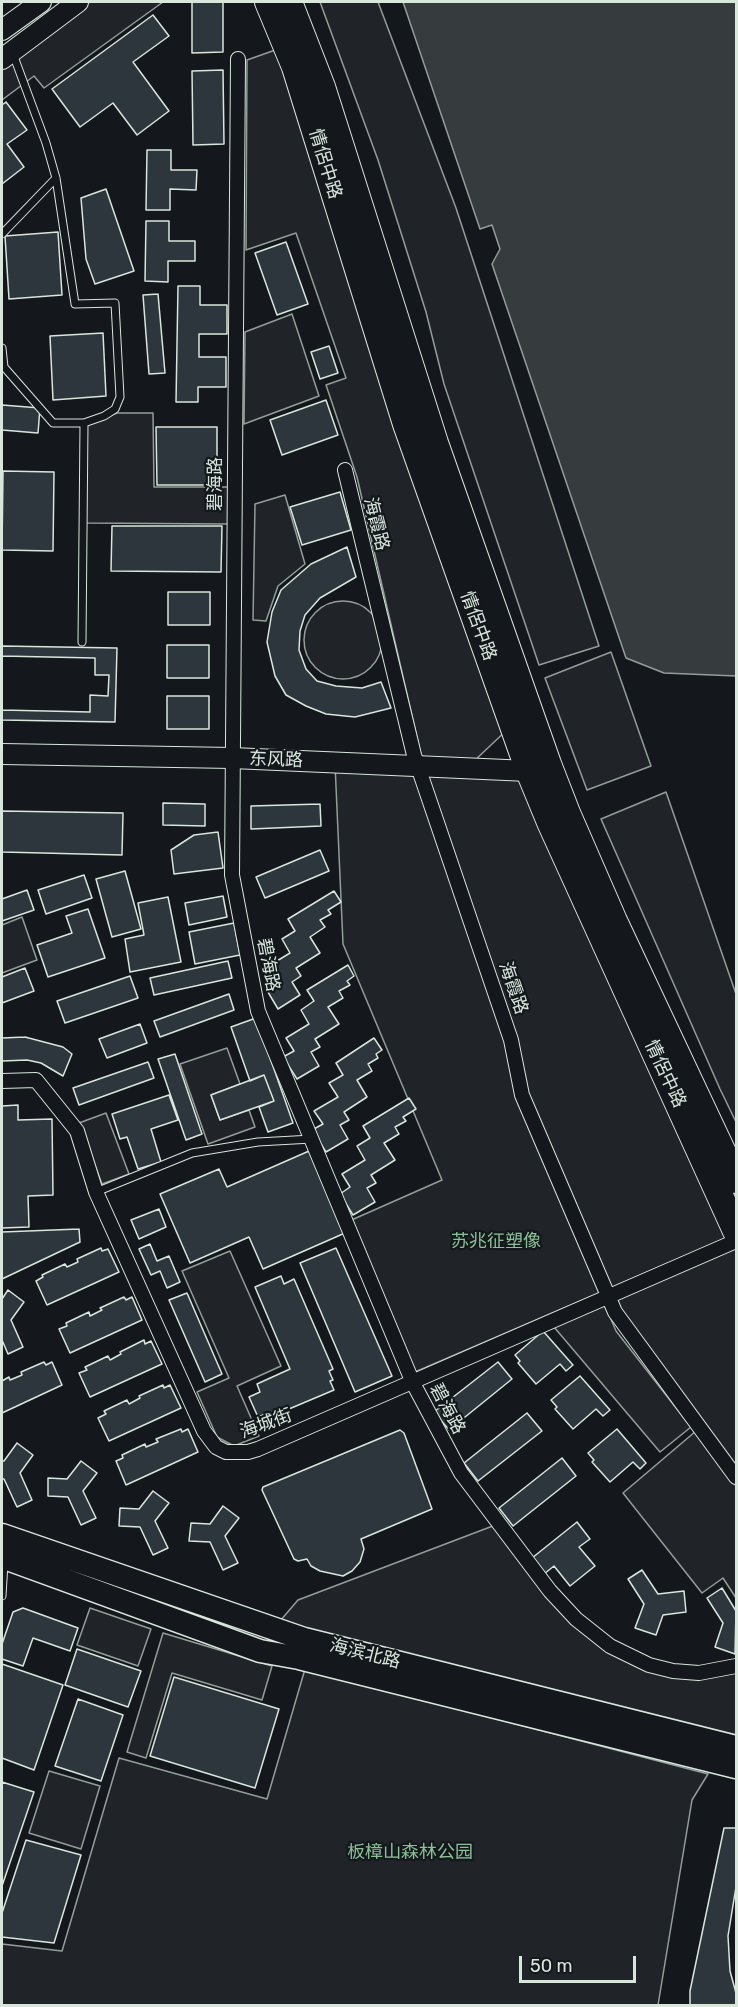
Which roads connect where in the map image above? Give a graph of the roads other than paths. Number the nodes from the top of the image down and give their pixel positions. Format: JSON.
{"nodes":[{"id":1,"x":41,"y":2,"type":"edge"},
{"id":2,"x":78,"y":2,"type":"edge"},
{"id":3,"x":268,"y":2,"type":"edge"},
{"id":4,"x":289,"y":2,"type":"edge"},
{"id":5,"x":2,"y":30,"type":"edge"},
{"id":6,"x":7,"y":55,"type":"edge"},
{"id":7,"x":238,"y":59,"type":"dead end"},
{"id":8,"x":56,"y":178,"type":"junction"},
{"id":9,"x":2,"y":234,"type":"edge"},
{"id":10,"x":2,"y":348,"type":"edge"},
{"id":11,"x":84,"y":423,"type":"junction"},
{"id":12,"x":345,"y":470,"type":"dead end"},
{"id":13,"x":82,"y":642,"type":"dead end"},
{"id":14,"x":2,"y":754,"type":"edge"},
{"id":15,"x":232,"y":758,"type":"junction"},
{"id":16,"x":417,"y":766,"type":"junction"},
{"id":17,"x":539,"y":767,"type":"junction"},
{"id":18,"x":2,"y":1081,"type":"edge"},
{"id":19,"x":312,"y":1139,"type":"junction"},
{"id":20,"x":736,"y":1180,"type":"edge"},
{"id":21,"x":96,"y":1192,"type":"junction"},
{"id":22,"x":736,"y":1231,"type":"edge"},
{"id":23,"x":736,"y":1241,"type":"edge"},
{"id":24,"x":608,"y":1298,"type":"junction"},
{"id":25,"x":413,"y":1383,"type":"junction"},
{"id":26,"x":736,"y":1477,"type":"edge"},
{"id":27,"x":2,"y":1535,"type":"edge"},
{"id":28,"x":3,"y":1557,"type":"edge"},
{"id":29,"x":2,"y":1596,"type":"edge"},
{"id":30,"x":736,"y":1666,"type":"edge"},
{"id":31,"x":736,"y":1747,"type":"edge"},
{"id":32,"x":736,"y":1767,"type":"edge"}],
"edges":[{"from":1,"to":5,"type":"street"},
{"from":2,"to":6,"type":"street"},
{"from":3,"to":17,"type":"highway","name":"情侶中路"},
{"from":4,"to":17,"type":"highway","name":"情侶中路"},
{"from":6,"to":8,"type":"lane"},
{"from":7,"to":15,"type":"street","name":"碧海路"},
{"from":8,"to":9,"type":"lane"},
{"from":8,"to":11,"type":"lane"},
{"from":10,"to":11,"type":"lane"},
{"from":11,"to":13,"type":"lane"},
{"from":12,"to":16,"type":"street","name":"海霞路"},
{"from":14,"to":15,"type":"street","name":"东风路"},
{"from":15,"to":16,"type":"street","name":"东风路"},
{"from":15,"to":19,"type":"street","name":"碧海路"},
{"from":16,"to":17,"type":"street","name":"东风路"},
{"from":16,"to":24,"type":"street","name":"海霞路"},
{"from":17,"to":20,"type":"highway","name":"情侶中路"},
{"from":17,"to":22,"type":"highway","name":"情侶中路"},
{"from":18,"to":21,"type":"street","name":"海城街"},
{"from":19,"to":21,"type":"lane"},
{"from":19,"to":25,"type":"street","name":"碧海路"},
{"from":21,"to":25,"type":"street","name":"海城街"},
{"from":23,"to":24,"type":"street","name":"海城街"},
{"from":24,"to":25,"type":"street","name":"海城街"},
{"from":24,"to":26,"type":"street","name":"海霞路"},
{"from":25,"to":30,"type":"street","name":"碧海路"},
{"from":27,"to":31,"type":"main road","name":"海滨北路"},
{"from":28,"to":29,"type":"lane"},
{"from":28,"to":32,"type":"main road","name":"海滨北路"}]}
